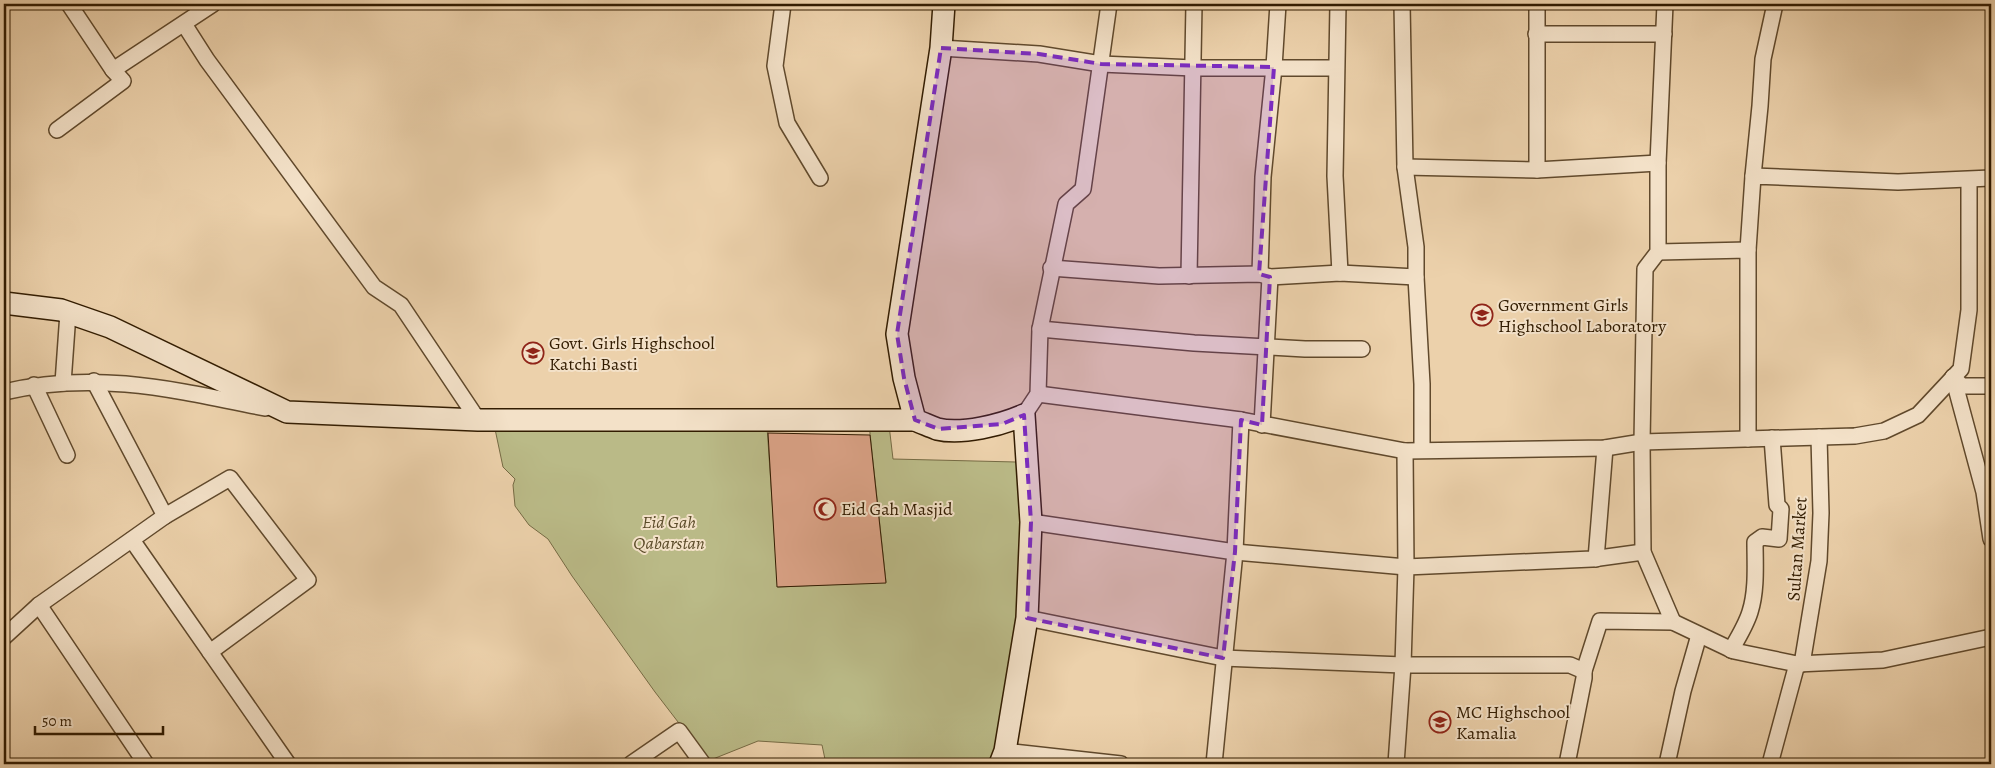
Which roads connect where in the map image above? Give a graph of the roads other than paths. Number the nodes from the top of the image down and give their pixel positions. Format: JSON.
{"nodes":[{"id":1,"x":68,"y":4,"type":"edge"},
{"id":2,"x":213,"y":4,"type":"edge"},
{"id":3,"x":784,"y":4,"type":"edge"},
{"id":4,"x":944,"y":4,"type":"edge"},
{"id":5,"x":1110,"y":4,"type":"edge"},
{"id":6,"x":1194,"y":4,"type":"edge"},
{"id":7,"x":1278,"y":4,"type":"edge"},
{"id":8,"x":1338,"y":4,"type":"edge"},
{"id":9,"x":1402,"y":4,"type":"edge"},
{"id":10,"x":1537,"y":4,"type":"edge"},
{"id":11,"x":1665,"y":4,"type":"edge"},
{"id":12,"x":1775,"y":4,"type":"edge"},
{"id":13,"x":184,"y":24,"type":"junction"},
{"id":14,"x":1536,"y":34,"type":"junction"},
{"id":15,"x":1664,"y":34,"type":"junction"},
{"id":16,"x":941,"y":48,"type":"junction"},
{"id":17,"x":1100,"y":64,"type":"junction"},
{"id":18,"x":1274,"y":67,"type":"junction"},
{"id":19,"x":1194,"y":68,"type":"junction"},
{"id":20,"x":1336,"y":68,"type":"junction"},
{"id":21,"x":113,"y":70,"type":"junction"},
{"id":22,"x":58,"y":130,"type":"dead end"},
{"id":23,"x":1658,"y":163,"type":"junction"},
{"id":24,"x":1405,"y":168,"type":"junction"},
{"id":25,"x":1537,"y":170,"type":"junction"},
{"id":26,"x":1753,"y":176,"type":"junction"},
{"id":27,"x":820,"y":178,"type":"dead end"},
{"id":28,"x":1991,"y":178,"type":"edge"},
{"id":29,"x":1969,"y":180,"type":"junction"},
{"id":30,"x":1748,"y":250,"type":"junction"},
{"id":31,"x":1658,"y":252,"type":"junction"},
{"id":32,"x":1051,"y":268,"type":"junction"},
{"id":33,"x":1340,"y":273,"type":"junction"},
{"id":34,"x":1189,"y":276,"type":"junction"},
{"id":35,"x":1265,"y":276,"type":"junction"},
{"id":36,"x":1416,"y":277,"type":"junction"},
{"id":37,"x":4,"y":303,"type":"edge"},
{"id":38,"x":68,"y":313,"type":"junction"},
{"id":39,"x":1040,"y":329,"type":"junction"},
{"id":40,"x":1268,"y":346,"type":"junction"},
{"id":41,"x":1362,"y":350,"type":"dead end"},
{"id":42,"x":1953,"y":377,"type":"junction"},
{"id":43,"x":94,"y":381,"type":"junction"},
{"id":44,"x":63,"y":383,"type":"junction"},
{"id":45,"x":34,"y":385,"type":"junction"},
{"id":46,"x":1991,"y":386,"type":"edge"},
{"id":47,"x":4,"y":392,"type":"edge"},
{"id":48,"x":1038,"y":394,"type":"junction"},
{"id":49,"x":286,"y":412,"type":"junction"},
{"id":50,"x":1024,"y":415,"type":"junction"},
{"id":51,"x":478,"y":420,"type":"junction"},
{"id":52,"x":915,"y":420,"type":"junction"},
{"id":53,"x":1241,"y":420,"type":"junction"},
{"id":54,"x":1262,"y":425,"type":"junction"},
{"id":55,"x":1819,"y":436,"type":"junction"},
{"id":56,"x":1772,"y":438,"type":"junction"},
{"id":57,"x":1748,"y":439,"type":"junction"},
{"id":58,"x":1642,"y":442,"type":"junction"},
{"id":59,"x":1605,"y":448,"type":"junction"},
{"id":60,"x":1422,"y":450,"type":"junction"},
{"id":61,"x":1406,"y":451,"type":"junction"},
{"id":62,"x":68,"y":455,"type":"dead end"},
{"id":63,"x":165,"y":516,"type":"junction"},
{"id":64,"x":1031,"y":522,"type":"junction"},
{"id":65,"x":1991,"y":539,"type":"edge"},
{"id":66,"x":132,"y":540,"type":"junction"},
{"id":67,"x":1235,"y":552,"type":"junction"},
{"id":68,"x":1643,"y":552,"type":"junction"},
{"id":69,"x":1596,"y":559,"type":"junction"},
{"id":70,"x":1406,"y":566,"type":"junction"},
{"id":71,"x":39,"y":605,"type":"junction"},
{"id":72,"x":1026,"y":618,"type":"junction"},
{"id":73,"x":1672,"y":622,"type":"junction"},
{"id":74,"x":1699,"y":635,"type":"junction"},
{"id":75,"x":4,"y":637,"type":"edge"},
{"id":76,"x":1991,"y":637,"type":"edge"},
{"id":77,"x":1731,"y":650,"type":"junction"},
{"id":78,"x":210,"y":652,"type":"junction"},
{"id":79,"x":1223,"y":658,"type":"junction"},
{"id":80,"x":1799,"y":664,"type":"junction"},
{"id":81,"x":1403,"y":665,"type":"junction"},
{"id":82,"x":1584,"y":671,"type":"junction"},
{"id":83,"x":1002,"y":757,"type":"edge"},
{"id":84,"x":146,"y":764,"type":"edge"},
{"id":85,"x":288,"y":764,"type":"edge"},
{"id":86,"x":631,"y":764,"type":"edge"},
{"id":87,"x":703,"y":764,"type":"edge"},
{"id":88,"x":1122,"y":764,"type":"edge"},
{"id":89,"x":1214,"y":764,"type":"edge"},
{"id":90,"x":1396,"y":764,"type":"edge"},
{"id":91,"x":1567,"y":764,"type":"edge"},
{"id":92,"x":1667,"y":764,"type":"edge"},
{"id":93,"x":1770,"y":764,"type":"edge"}],
"edges":[{"from":1,"to":21,"type":"street"},
{"from":2,"to":13,"type":"street"},
{"from":3,"to":27,"type":"street"},
{"from":4,"to":16,"type":"street"},
{"from":5,"to":17,"type":"street"},
{"from":6,"to":19,"type":"street"},
{"from":7,"to":18,"type":"street"},
{"from":8,"to":20,"type":"street"},
{"from":9,"to":24,"type":"street"},
{"from":10,"to":14,"type":"street"},
{"from":11,"to":15,"type":"street"},
{"from":12,"to":26,"type":"street"},
{"from":13,"to":21,"type":"street"},
{"from":13,"to":51,"type":"street"},
{"from":14,"to":15,"type":"street"},
{"from":14,"to":25,"type":"street"},
{"from":15,"to":23,"type":"street"},
{"from":16,"to":17,"type":"street"},
{"from":16,"to":52,"type":"street"},
{"from":17,"to":19,"type":"street"},
{"from":17,"to":32,"type":"street"},
{"from":18,"to":19,"type":"street"},
{"from":18,"to":20,"type":"street"},
{"from":18,"to":35,"type":"street"},
{"from":19,"to":34,"type":"street"},
{"from":20,"to":33,"type":"street"},
{"from":21,"to":22,"type":"street"},
{"from":23,"to":25,"type":"street"},
{"from":23,"to":31,"type":"street"},
{"from":24,"to":25,"type":"street"},
{"from":24,"to":36,"type":"street"},
{"from":26,"to":29,"type":"street"},
{"from":26,"to":30,"type":"street"},
{"from":28,"to":29,"type":"street"},
{"from":29,"to":42,"type":"street"},
{"from":30,"to":31,"type":"street"},
{"from":30,"to":57,"type":"street"},
{"from":31,"to":58,"type":"street"},
{"from":32,"to":34,"type":"street"},
{"from":32,"to":39,"type":"street"},
{"from":33,"to":35,"type":"street"},
{"from":33,"to":36,"type":"street"},
{"from":34,"to":35,"type":"street"},
{"from":35,"to":40,"type":"street"},
{"from":36,"to":60,"type":"street"},
{"from":37,"to":38,"type":"street"},
{"from":38,"to":44,"type":"street"},
{"from":38,"to":49,"type":"street"},
{"from":39,"to":40,"type":"street"},
{"from":39,"to":48,"type":"street"},
{"from":40,"to":41,"type":"street"},
{"from":40,"to":54,"type":"street"},
{"from":42,"to":46,"type":"street"},
{"from":42,"to":55,"type":"street"},
{"from":42,"to":65,"type":"street"},
{"from":43,"to":44,"type":"street"},
{"from":43,"to":49,"type":"street"},
{"from":43,"to":63,"type":"street"},
{"from":44,"to":45,"type":"street"},
{"from":45,"to":47,"type":"street"},
{"from":45,"to":62,"type":"street"},
{"from":48,"to":50,"type":"street"},
{"from":48,"to":53,"type":"street"},
{"from":49,"to":51,"type":"street"},
{"from":50,"to":52,"type":"street"},
{"from":50,"to":64,"type":"street"},
{"from":51,"to":52,"type":"street"},
{"from":53,"to":54,"type":"street"},
{"from":53,"to":67,"type":"street"},
{"from":54,"to":61,"type":"street"},
{"from":55,"to":56,"type":"street"},
{"from":55,"to":80,"type":"street","name":"Sultan Market"},
{"from":56,"to":57,"type":"street"},
{"from":56,"to":77,"type":"street"},
{"from":57,"to":58,"type":"street"},
{"from":58,"to":59,"type":"street"},
{"from":58,"to":68,"type":"street"},
{"from":59,"to":60,"type":"street"},
{"from":59,"to":69,"type":"street"},
{"from":60,"to":61,"type":"street"},
{"from":61,"to":70,"type":"street"},
{"from":63,"to":66,"type":"street"},
{"from":63,"to":78,"type":"street"},
{"from":64,"to":67,"type":"street"},
{"from":64,"to":72,"type":"street"},
{"from":66,"to":71,"type":"street"},
{"from":66,"to":78,"type":"street"},
{"from":67,"to":70,"type":"street"},
{"from":67,"to":79,"type":"street"},
{"from":68,"to":69,"type":"street"},
{"from":68,"to":73,"type":"street"},
{"from":69,"to":70,"type":"street"},
{"from":70,"to":81,"type":"street"},
{"from":71,"to":75,"type":"street"},
{"from":71,"to":84,"type":"street"},
{"from":72,"to":79,"type":"street"},
{"from":72,"to":83,"type":"street"},
{"from":73,"to":74,"type":"street"},
{"from":73,"to":82,"type":"street"},
{"from":74,"to":77,"type":"street"},
{"from":74,"to":92,"type":"street"},
{"from":76,"to":80,"type":"street"},
{"from":77,"to":80,"type":"street"},
{"from":78,"to":85,"type":"street"},
{"from":79,"to":81,"type":"street"},
{"from":79,"to":89,"type":"street"},
{"from":80,"to":93,"type":"street","name":"Sultan Market"},
{"from":81,"to":82,"type":"street"},
{"from":81,"to":90,"type":"street"},
{"from":82,"to":91,"type":"street"},
{"from":83,"to":88,"type":"street"},
{"from":86,"to":87,"type":"street"}]}
